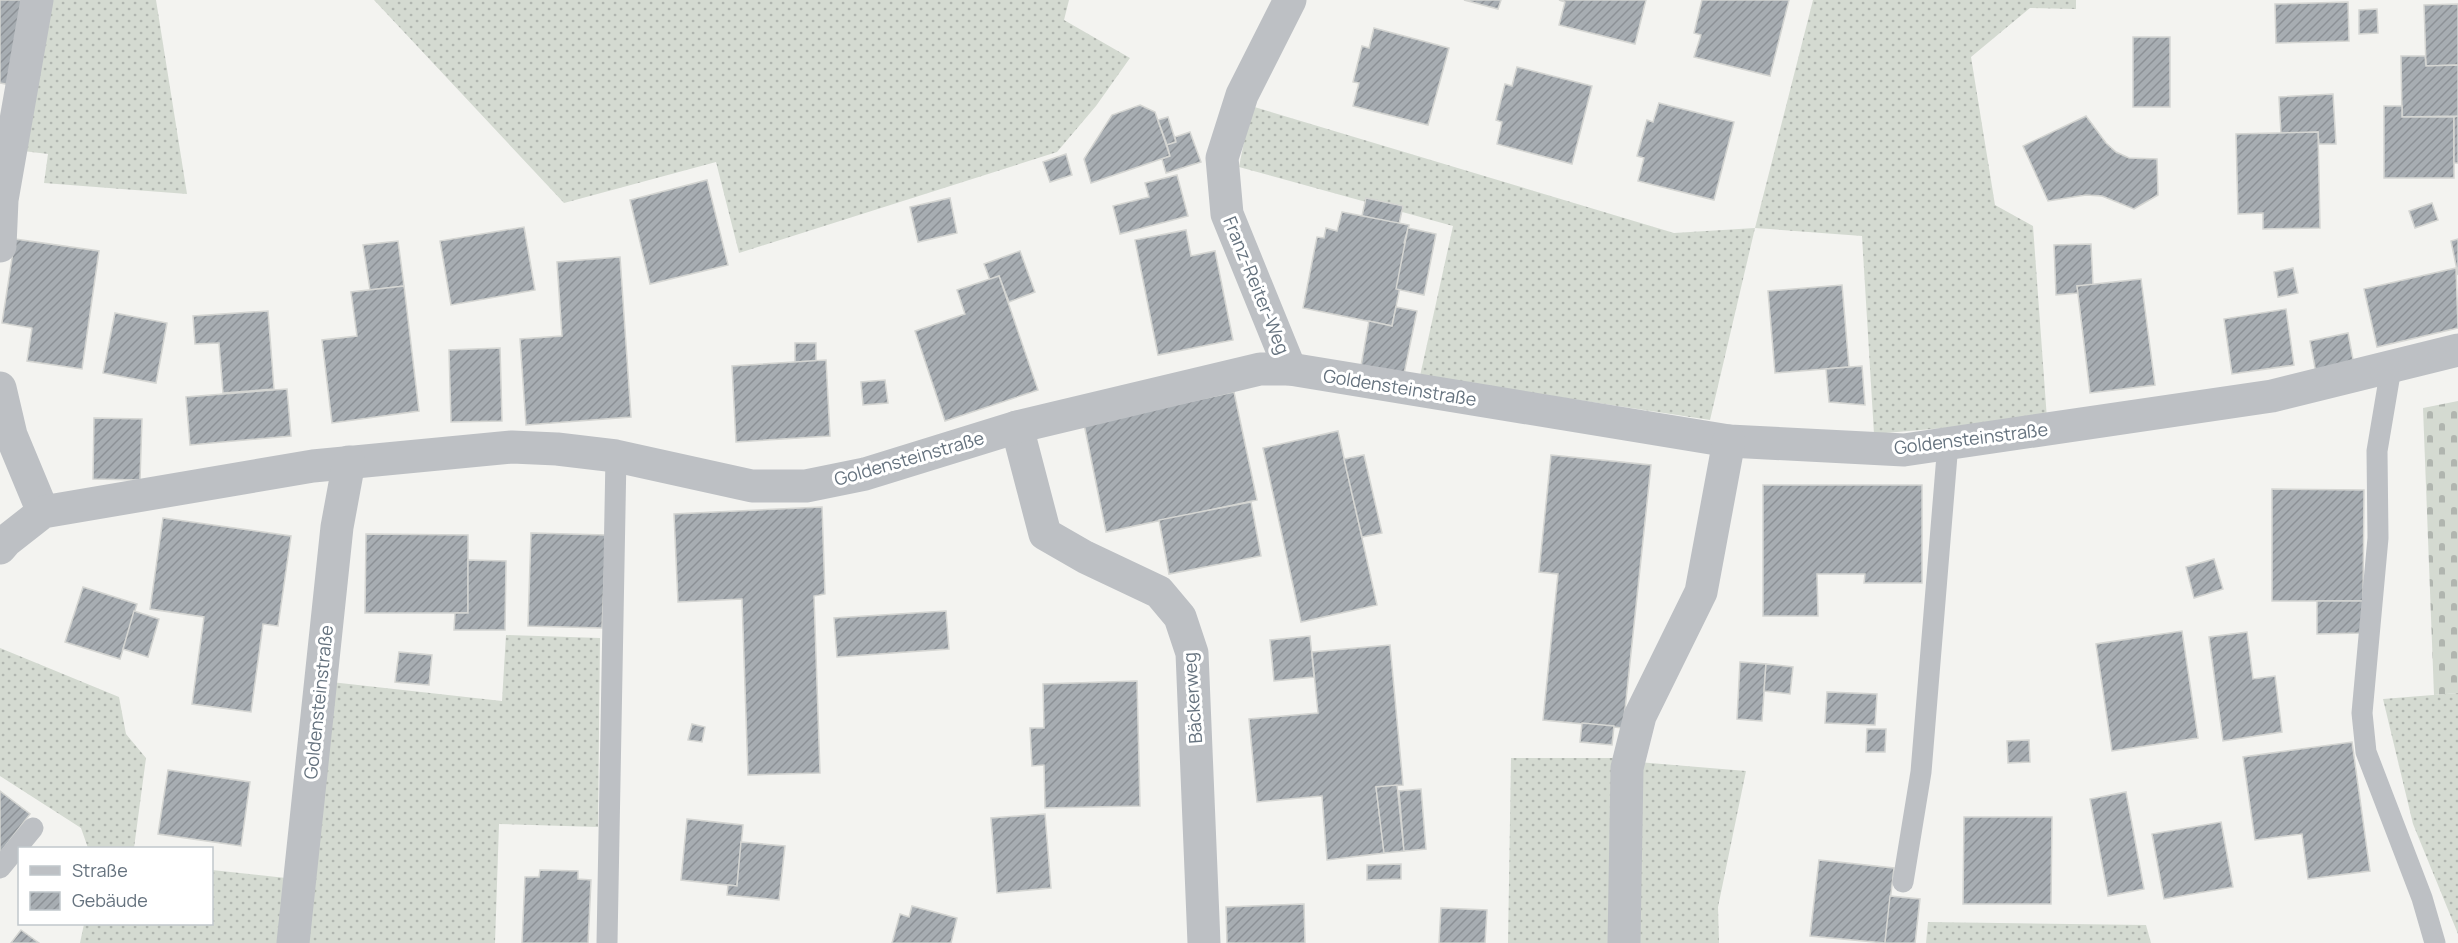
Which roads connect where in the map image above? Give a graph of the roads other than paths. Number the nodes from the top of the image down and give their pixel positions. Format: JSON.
{"nodes":[{"id":1,"x":37,"y":0,"type":"edge"},
{"id":2,"x":1290,"y":0,"type":"edge"},
{"id":3,"x":0,"y":246,"type":"edge"},
{"id":4,"x":2458,"y":350,"type":"edge"},
{"id":5,"x":2391,"y":368,"type":"junction"},
{"id":6,"x":1290,"y":369,"type":"junction"},
{"id":7,"x":0,"y":388,"type":"edge"},
{"id":8,"x":1017,"y":427,"type":"junction"},
{"id":9,"x":1729,"y":441,"type":"junction"},
{"id":10,"x":1948,"y":444,"type":"junction"},
{"id":11,"x":616,"y":456,"type":"junction"},
{"id":12,"x":349,"y":462,"type":"junction"},
{"id":13,"x":43,"y":512,"type":"junction"},
{"id":14,"x":2,"y":542,"type":"edge"},
{"id":15,"x":33,"y":828,"type":"dead end"},
{"id":16,"x":0,"y":868,"type":"edge"},
{"id":17,"x":1903,"y":882,"type":"dead end"},
{"id":18,"x":293,"y":943,"type":"edge"},
{"id":19,"x":607,"y":943,"type":"edge"},
{"id":20,"x":1204,"y":943,"type":"edge"},
{"id":21,"x":1624,"y":943,"type":"edge"},
{"id":22,"x":2435,"y":943,"type":"edge"}],
"edges":[{"from":1,"to":3,"type":"street"},
{"from":2,"to":6,"type":"street","name":"Franz-Reiter-Weg"},
{"from":4,"to":5,"type":"street","name":"Goldensteinstraße"},
{"from":5,"to":10,"type":"street","name":"Goldensteinstraße"},
{"from":5,"to":22,"type":"lane"},
{"from":6,"to":8,"type":"street","name":"Goldensteinstraße"},
{"from":6,"to":9,"type":"street","name":"Goldensteinstraße"},
{"from":7,"to":13,"type":"street"},
{"from":8,"to":11,"type":"street","name":"Goldensteinstraße"},
{"from":8,"to":20,"type":"street","name":"Bäckerweg"},
{"from":9,"to":10,"type":"street","name":"Goldensteinstraße"},
{"from":9,"to":21,"type":"street"},
{"from":10,"to":17,"type":"lane"},
{"from":11,"to":12,"type":"street","name":"Goldensteinstraße"},
{"from":11,"to":19,"type":"lane"},
{"from":12,"to":13,"type":"street","name":"Goldensteinstraße"},
{"from":12,"to":18,"type":"street","name":"Goldensteinstraße"},
{"from":13,"to":14,"type":"street","name":"Goldensteinstraße"},
{"from":15,"to":16,"type":"lane"}]}
